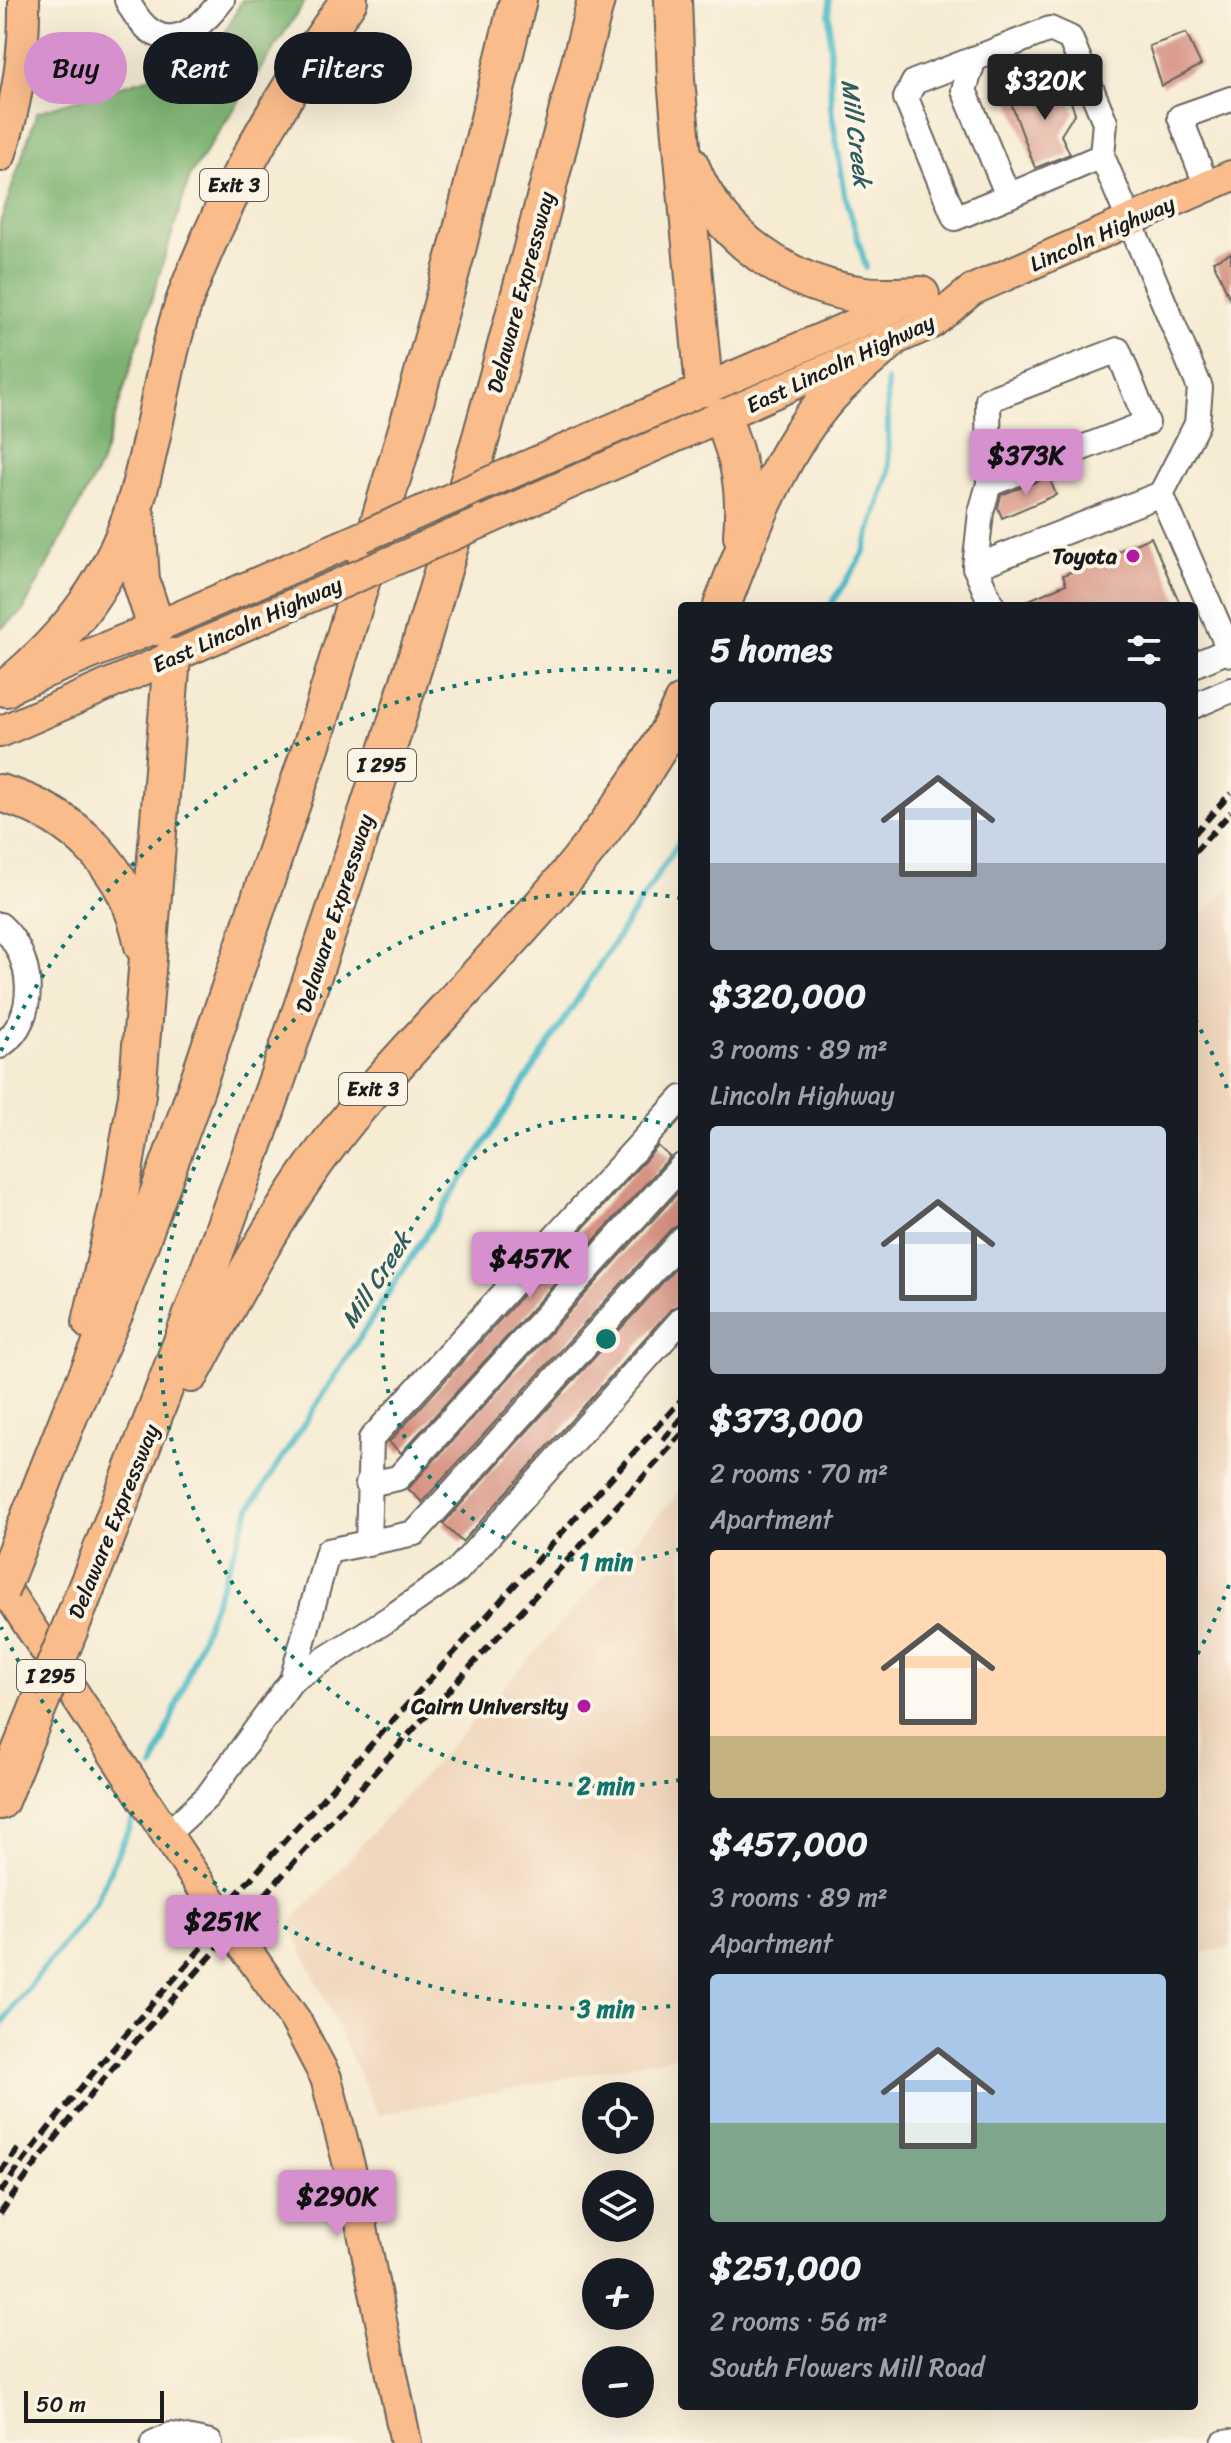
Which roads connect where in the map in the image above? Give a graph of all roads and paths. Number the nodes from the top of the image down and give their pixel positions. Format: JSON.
{"nodes":[{"id":1,"x":24,"y":0,"type":"edge"},
{"id":2,"x":127,"y":0,"type":"edge"},
{"id":3,"x":222,"y":0,"type":"edge"},
{"id":4,"x":349,"y":0,"type":"edge"},
{"id":5,"x":518,"y":0,"type":"edge"},
{"id":6,"x":596,"y":0,"type":"edge"},
{"id":7,"x":673,"y":0,"type":"edge"},
{"id":8,"x":974,"y":59,"type":"junction"},
{"id":9,"x":1231,"y":99,"type":"edge"},
{"id":10,"x":682,"y":144,"type":"junction"},
{"id":11,"x":0,"y":156,"type":"edge"},
{"id":12,"x":1102,"y":156,"type":"junction"},
{"id":13,"x":1219,"y":181,"type":"edge"},
{"id":14,"x":1008,"y":196,"type":"junction"},
{"id":15,"x":1129,"y":221,"type":"junction"},
{"id":16,"x":972,"y":290,"type":"junction"},
{"id":17,"x":921,"y":295,"type":"junction"},
{"id":18,"x":888,"y":343,"type":"junction"},
{"id":19,"x":713,"y":403,"type":"junction"},
{"id":20,"x":989,"y":484,"type":"junction"},
{"id":21,"x":1161,"y":494,"type":"junction"},
{"id":22,"x":137,"y":496,"type":"junction"},
{"id":23,"x":738,"y":562,"type":"junction"},
{"id":24,"x":975,"y":567,"type":"junction"},
{"id":25,"x":723,"y":602,"type":"edge"},
{"id":26,"x":990,"y":602,"type":"edge"},
{"id":27,"x":164,"y":642,"type":"junction"},
{"id":28,"x":1230,"y":652,"type":"edge"},
{"id":29,"x":1198,"y":664,"type":"edge"},
{"id":30,"x":3,"y":690,"type":"edge"},
{"id":31,"x":1231,"y":690,"type":"edge"},
{"id":32,"x":1198,"y":704,"type":"edge"},
{"id":33,"x":678,"y":710,"type":"edge"},
{"id":34,"x":0,"y":732,"type":"edge"},
{"id":35,"x":0,"y":793,"type":"edge"},
{"id":36,"x":0,"y":925,"type":"edge"},
{"id":37,"x":149,"y":975,"type":"junction"},
{"id":38,"x":0,"y":1046,"type":"edge"},
{"id":39,"x":673,"y":1126,"type":"edge"},
{"id":40,"x":678,"y":1170,"type":"edge"},
{"id":41,"x":678,"y":1243,"type":"edge"},
{"id":42,"x":678,"y":1323,"type":"edge"},
{"id":43,"x":70,"y":1414,"type":"junction"},
{"id":44,"x":368,"y":1484,"type":"junction"},
{"id":45,"x":117,"y":1512,"type":"junction"},
{"id":46,"x":368,"y":1544,"type":"junction"},
{"id":47,"x":0,"y":1581,"type":"edge"},
{"id":48,"x":0,"y":1591,"type":"edge"},
{"id":49,"x":292,"y":1680,"type":"junction"},
{"id":50,"x":0,"y":1801,"type":"edge"},
{"id":51,"x":167,"y":1834,"type":"junction"},
{"id":52,"x":1231,"y":2442,"type":"edge"},
{"id":53,"x":153,"y":2443,"type":"edge"},
{"id":54,"x":210,"y":2443,"type":"edge"},
{"id":55,"x":406,"y":2443,"type":"edge"},
{"id":56,"x":1224,"y":2443,"type":"edge"}],
"edges":[{"from":1,"to":11,"type":"main road"},
{"from":2,"to":3,"type":"street"},
{"from":4,"to":22,"type":"highway","number":"Exit 3"},
{"from":5,"to":43,"type":"highway"},
{"from":6,"to":45,"type":"highway","name":"Delaware Expressway","number":"I 295"},
{"from":7,"to":10,"type":"highway"},
{"from":8,"to":12,"type":"street"},
{"from":8,"to":14,"type":"street"},
{"from":8,"to":14,"type":"street"},
{"from":9,"to":13,"type":"street"},
{"from":10,"to":17,"type":"highway"},
{"from":10,"to":19,"type":"highway"},
{"from":12,"to":14,"type":"street"},
{"from":12,"to":15,"type":"street"},
{"from":13,"to":15,"type":"main road","name":"Lincoln Highway"},
{"from":15,"to":16,"type":"main road","name":"Lincoln Highway"},
{"from":15,"to":21,"type":"street"},
{"from":16,"to":17,"type":"main road","name":"East Lincoln Highway"},
{"from":16,"to":18,"type":"main road","name":"East Lincoln Highway"},
{"from":17,"to":19,"type":"main road","name":"East Lincoln Highway"},
{"from":18,"to":19,"type":"main road","name":"East Lincoln Highway"},
{"from":18,"to":23,"type":"highway"},
{"from":19,"to":23,"type":"highway"},
{"from":19,"to":27,"type":"main road","name":"East Lincoln Highway","bridge":true},
{"from":19,"to":27,"type":"main road","name":"East Lincoln Highway","bridge":true},
{"from":20,"to":20,"type":"street"},
{"from":20,"to":24,"type":"street"},
{"from":21,"to":24,"type":"street"},
{"from":21,"to":28,"type":"street"},
{"from":22,"to":27,"type":"highway"},
{"from":22,"to":30,"type":"highway"},
{"from":23,"to":25,"type":"highway"},
{"from":24,"to":26,"type":"street"},
{"from":27,"to":30,"type":"main road","name":"East Lincoln Highway"},
{"from":27,"to":34,"type":"main road","name":"East Lincoln Highway"},
{"from":27,"to":37,"type":"highway"},
{"from":28,"to":29,"type":"street"},
{"from":31,"to":32,"type":"street"},
{"from":33,"to":45,"type":"highway","number":"Exit 3"},
{"from":35,"to":37,"type":"highway"},
{"from":36,"to":38,"type":"street"},
{"from":37,"to":43,"type":"highway"},
{"from":39,"to":44,"type":"street"},
{"from":40,"to":44,"type":"street"},
{"from":41,"to":46,"type":"street"},
{"from":42,"to":49,"type":"street"},
{"from":43,"to":48,"type":"highway","bridge":true},
{"from":44,"to":46,"type":"street"},
{"from":45,"to":50,"type":"highway","name":"Delaware Expressway","number":"I 295","bridge":true},
{"from":46,"to":49,"type":"street"},
{"from":47,"to":51,"type":"main road"},
{"from":49,"to":51,"type":"street"},
{"from":51,"to":55,"type":"main road"},
{"from":52,"to":56,"type":"street"},
{"from":53,"to":54,"type":"street"}]}
